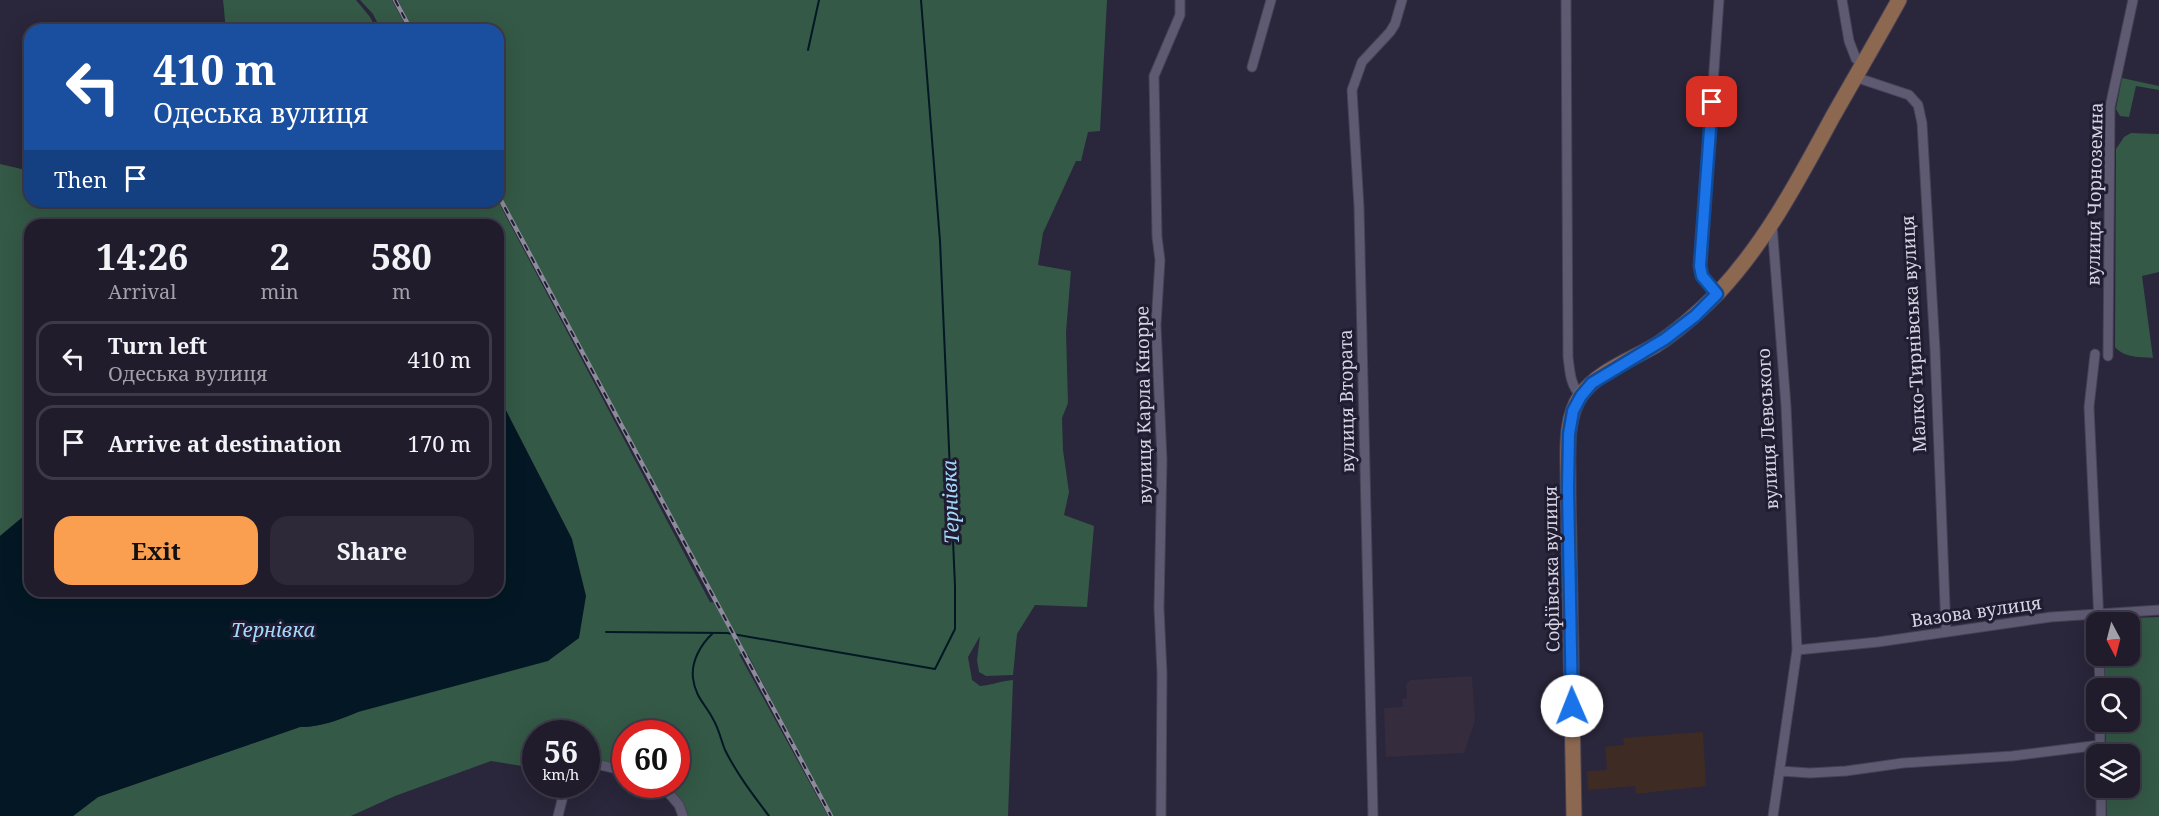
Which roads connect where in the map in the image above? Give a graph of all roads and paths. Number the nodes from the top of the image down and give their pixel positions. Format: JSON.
{"nodes":[{"id":1,"x":1180,"y":0,"type":"edge"},
{"id":2,"x":1271,"y":0,"type":"edge"},
{"id":3,"x":1402,"y":0,"type":"edge"},
{"id":4,"x":1566,"y":0,"type":"edge"},
{"id":5,"x":1719,"y":0,"type":"edge"},
{"id":6,"x":1842,"y":0,"type":"edge"},
{"id":7,"x":1899,"y":0,"type":"edge"},
{"id":8,"x":2133,"y":0,"type":"edge"},
{"id":9,"x":1860,"y":61,"type":"junction"},
{"id":10,"x":1252,"y":67,"type":"dead end"},
{"id":11,"x":1855,"y":77,"type":"junction"},
{"id":12,"x":1772,"y":222,"type":"junction"},
{"id":13,"x":1717,"y":294,"type":"junction"},
{"id":14,"x":2095,"y":354,"type":"dead end"},
{"id":15,"x":2108,"y":356,"type":"dead end"},
{"id":16,"x":1581,"y":396,"type":"junction"},
{"id":17,"x":2159,"y":610,"type":"edge"},
{"id":18,"x":2099,"y":612,"type":"edge"},
{"id":19,"x":2112,"y":612,"type":"edge"},
{"id":20,"x":2086,"y":618,"type":"edge"},
{"id":21,"x":1946,"y":631,"type":"junction"},
{"id":22,"x":1797,"y":650,"type":"junction"},
{"id":23,"x":2086,"y":751,"type":"edge"},
{"id":24,"x":1780,"y":771,"type":"junction"},
{"id":25,"x":562,"y":798,"type":"edge"},
{"id":26,"x":673,"y":798,"type":"edge"},
{"id":27,"x":2101,"y":798,"type":"edge"},
{"id":28,"x":558,"y":816,"type":"edge"},
{"id":29,"x":683,"y":816,"type":"edge"},
{"id":30,"x":1161,"y":816,"type":"edge"},
{"id":31,"x":1373,"y":816,"type":"edge"},
{"id":32,"x":1574,"y":816,"type":"edge"},
{"id":33,"x":1773,"y":816,"type":"edge"},
{"id":34,"x":2101,"y":816,"type":"edge"}],
"edges":[{"from":1,"to":30,"type":"street","name":"вулиця Карла Кнорре"},
{"from":2,"to":10,"type":"street"},
{"from":3,"to":31,"type":"street","name":"вулиця Втората"},
{"from":4,"to":16,"type":"street"},
{"from":5,"to":13,"type":"street"},
{"from":6,"to":9,"type":"street"},
{"from":7,"to":9,"type":"main road"},
{"from":8,"to":15,"type":"street","name":"вулиця Чорноземна"},
{"from":9,"to":11,"type":"main road"},
{"from":11,"to":12,"type":"main road"},
{"from":11,"to":21,"type":"street","name":"Малко-Тирнівська вулиця"},
{"from":12,"to":13,"type":"main road","name":"Софіївська вулиця"},
{"from":12,"to":22,"type":"street","name":"вулиця Левського"},
{"from":13,"to":16,"type":"main road","name":"Софіївська вулиця"},
{"from":14,"to":18,"type":"street"},
{"from":16,"to":32,"type":"main road","name":"Софіївська вулиця"},
{"from":17,"to":19,"type":"street","name":"Вазова вулиця"},
{"from":20,"to":21,"type":"street","name":"Вазова вулиця"},
{"from":21,"to":22,"type":"street","name":"Вазова вулиця"},
{"from":22,"to":24,"type":"street","name":"вулиця Левського"},
{"from":23,"to":24,"type":"street"},
{"from":24,"to":33,"type":"street","name":"вулиця Левського"},
{"from":25,"to":28,"type":"street"},
{"from":26,"to":29,"type":"street"},
{"from":27,"to":34,"type":"street"}]}
